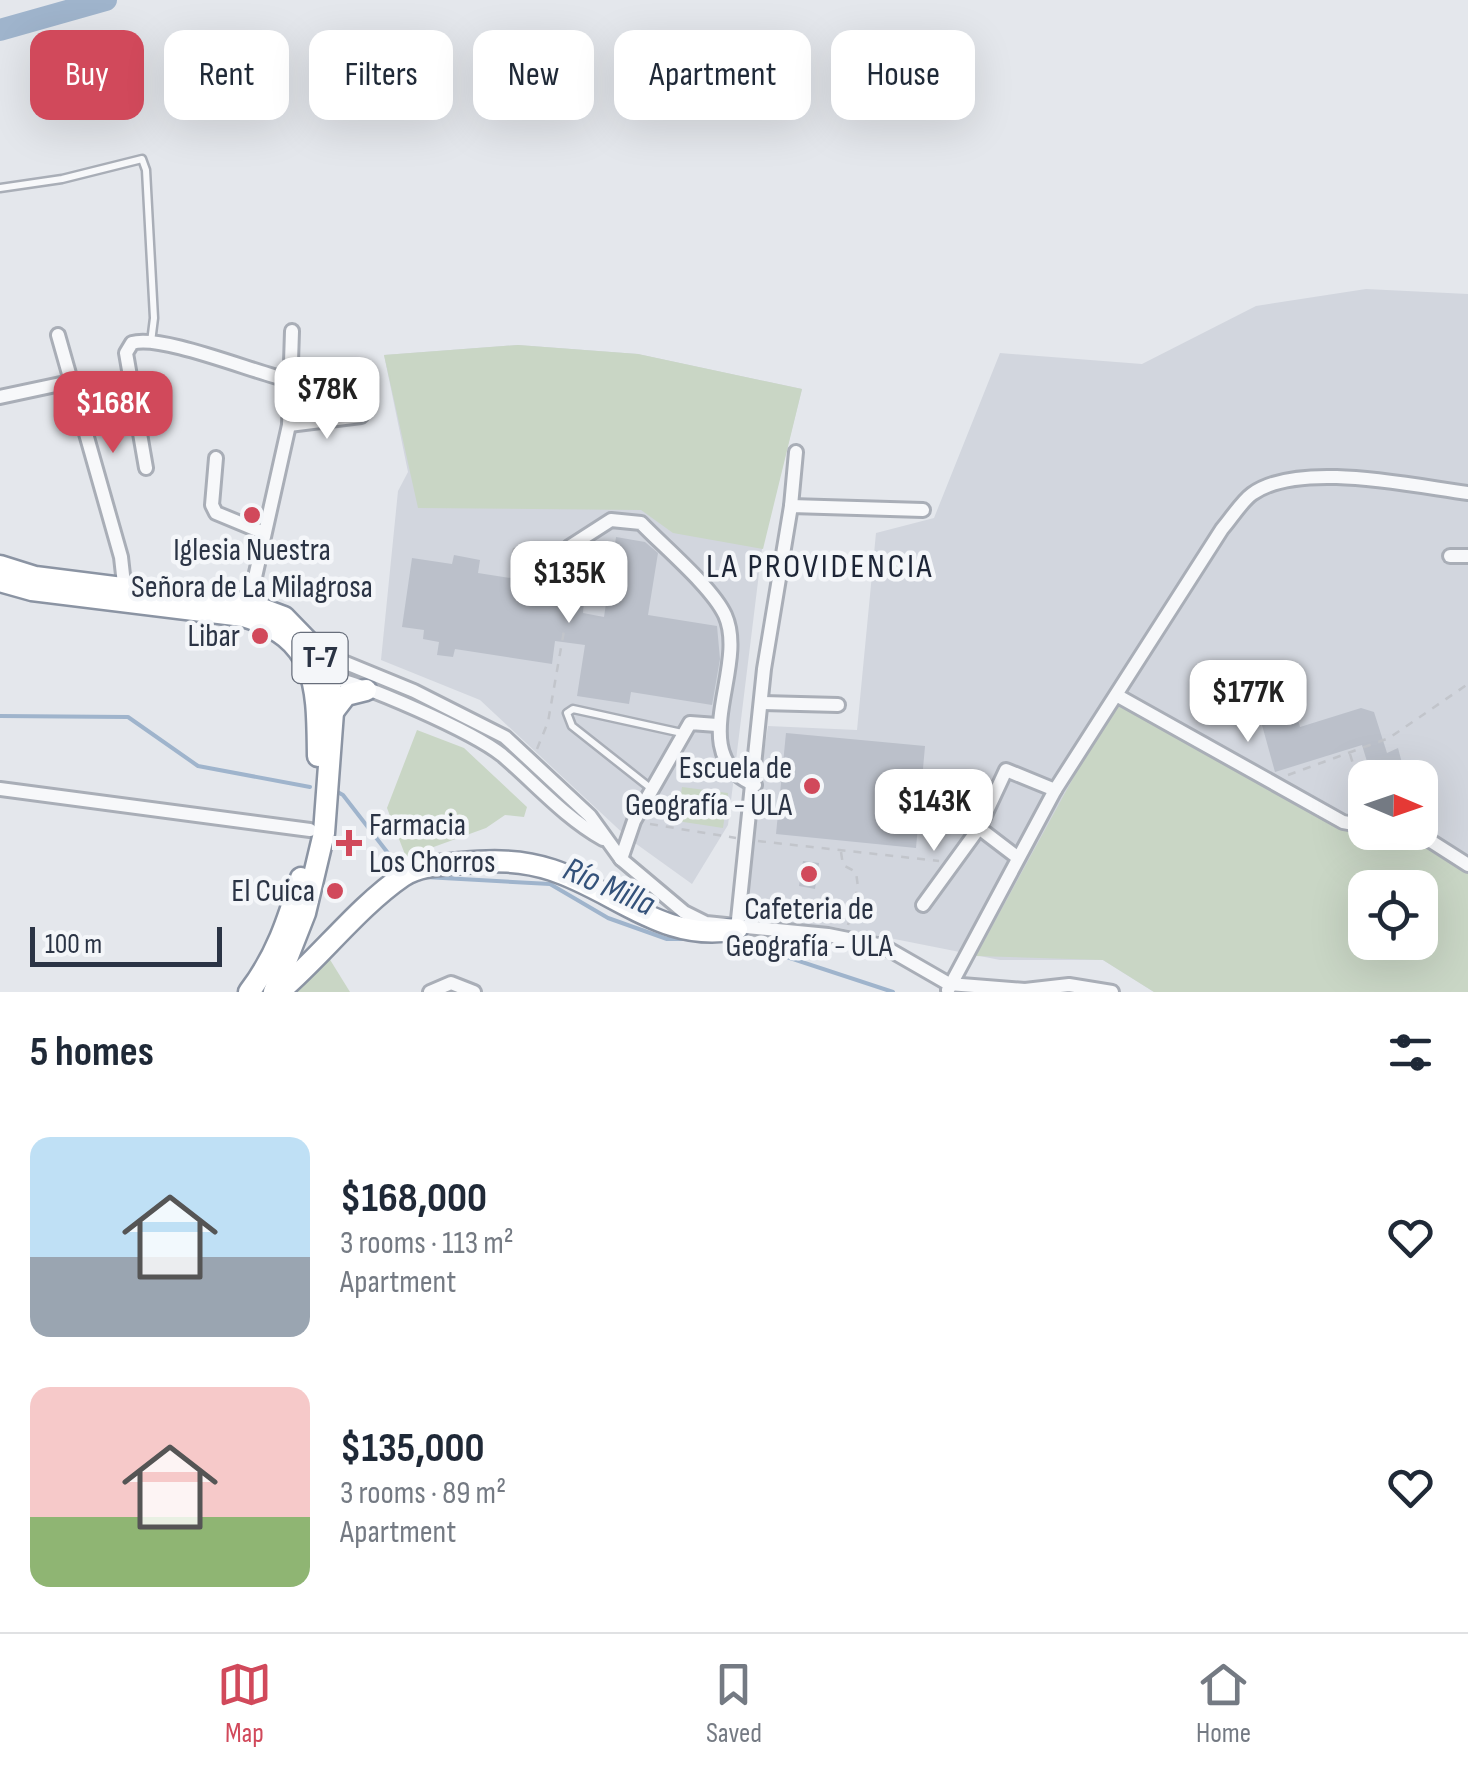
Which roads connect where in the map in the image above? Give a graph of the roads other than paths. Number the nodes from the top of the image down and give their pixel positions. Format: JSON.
{"nodes":[{"id":1,"x":0,"y":188,"type":"edge"},
{"id":2,"x":292,"y":331,"type":"dead end"},
{"id":3,"x":58,"y":335,"type":"dead end"},
{"id":4,"x":151,"y":343,"type":"junction"},
{"id":5,"x":288,"y":380,"type":"junction"},
{"id":6,"x":70,"y":382,"type":"junction"},
{"id":7,"x":0,"y":397,"type":"edge"},
{"id":8,"x":134,"y":399,"type":"junction"},
{"id":9,"x":77,"y":407,"type":"junction"},
{"id":10,"x":361,"y":416,"type":"dead end"},
{"id":11,"x":288,"y":424,"type":"junction"},
{"id":12,"x":796,"y":452,"type":"dead end"},
{"id":13,"x":216,"y":458,"type":"dead end"},
{"id":14,"x":146,"y":468,"type":"dead end"},
{"id":15,"x":1468,"y":493,"type":"edge"},
{"id":16,"x":791,"y":506,"type":"junction"},
{"id":17,"x":923,"y":510,"type":"dead end"},
{"id":18,"x":262,"y":532,"type":"junction"},
{"id":19,"x":569,"y":547,"type":"road end"},
{"id":20,"x":1450,"y":556,"type":"dead end"},
{"id":21,"x":1468,"y":556,"type":"edge"},
{"id":22,"x":0,"y":566,"type":"edge"},
{"id":23,"x":0,"y":582,"type":"edge"},
{"id":24,"x":124,"y":584,"type":"junction"},
{"id":25,"x":249,"y":604,"type":"junction"},
{"id":26,"x":309,"y":651,"type":"junction"},
{"id":27,"x":321,"y":677,"type":"junction"},
{"id":28,"x":366,"y":690,"type":"junction"},
{"id":29,"x":1118,"y":696,"type":"junction"},
{"id":30,"x":763,"y":703,"type":"junction"},
{"id":31,"x":838,"y":705,"type":"dead end"},
{"id":32,"x":333,"y":712,"type":"junction"},
{"id":33,"x":717,"y":725,"type":"junction"},
{"id":34,"x":684,"y":733,"type":"junction"},
{"id":35,"x":755,"y":784,"type":"junction"},
{"id":36,"x":0,"y":789,"type":"edge"},
{"id":37,"x":654,"y":790,"type":"junction"},
{"id":38,"x":1055,"y":790,"type":"junction"},
{"id":39,"x":1348,"y":823,"type":"edge"},
{"id":40,"x":980,"y":828,"type":"junction"},
{"id":41,"x":310,"y":830,"type":"junction"},
{"id":42,"x":605,"y":840,"type":"junction"},
{"id":43,"x":1438,"y":846,"type":"edge"},
{"id":44,"x":1017,"y":857,"type":"junction"},
{"id":45,"x":621,"y":859,"type":"junction"},
{"id":46,"x":1468,"y":865,"type":"edge"},
{"id":47,"x":923,"y":905,"type":"dead end"},
{"id":48,"x":737,"y":929,"type":"junction"},
{"id":49,"x":948,"y":988,"type":"edge"},
{"id":50,"x":249,"y":992,"type":"edge"},
{"id":51,"x":276,"y":992,"type":"edge"},
{"id":52,"x":430,"y":992,"type":"edge"},
{"id":53,"x":474,"y":992,"type":"edge"},
{"id":54,"x":1112,"y":992,"type":"edge"}],
"edges":[{"from":1,"to":4,"type":"lane"},
{"from":2,"to":5,"type":"street"},
{"from":3,"to":6,"type":"street"},
{"from":4,"to":5,"type":"street"},
{"from":4,"to":8,"type":"street"},
{"from":5,"to":11,"type":"street"},
{"from":6,"to":7,"type":"street"},
{"from":6,"to":9,"type":"street"},
{"from":8,"to":9,"type":"street"},
{"from":8,"to":14,"type":"street"},
{"from":9,"to":24,"type":"street"},
{"from":10,"to":11,"type":"street"},
{"from":11,"to":18,"type":"street"},
{"from":12,"to":16,"type":"street"},
{"from":13,"to":18,"type":"street"},
{"from":15,"to":29,"type":"street"},
{"from":16,"to":17,"type":"street"},
{"from":16,"to":30,"type":"street"},
{"from":18,"to":25,"type":"street"},
{"from":19,"to":33,"type":"street"},
{"from":20,"to":21,"type":"street"},
{"from":22,"to":24,"type":"highway","number":"T-7"},
{"from":23,"to":26,"type":"highway","number":"T-7"},
{"from":24,"to":25,"type":"highway","number":"T-7"},
{"from":25,"to":26,"type":"highway","number":"T-7"},
{"from":26,"to":27,"type":"highway","number":"T-7"},
{"from":26,"to":42,"type":"street"},
{"from":27,"to":28,"type":"street"},
{"from":27,"to":32,"type":"highway","number":"T-7"},
{"from":27,"to":41,"type":"highway","number":"T-7"},
{"from":28,"to":32,"type":"highway"},
{"from":28,"to":42,"type":"street"},
{"from":29,"to":38,"type":"street"},
{"from":29,"to":39,"type":"street"},
{"from":30,"to":31,"type":"street"},
{"from":30,"to":35,"type":"street"},
{"from":32,"to":51,"type":"highway","number":"T-7"},
{"from":33,"to":34,"type":"street"},
{"from":33,"to":35,"type":"street"},
{"from":34,"to":37,"type":"street"},
{"from":34,"to":37,"type":"lane"},
{"from":35,"to":48,"type":"street"},
{"from":36,"to":41,"type":"street"},
{"from":37,"to":45,"type":"street"},
{"from":38,"to":40,"type":"street"},
{"from":38,"to":44,"type":"street"},
{"from":40,"to":44,"type":"street"},
{"from":40,"to":47,"type":"street"},
{"from":41,"to":50,"type":"highway","number":"T-7"},
{"from":42,"to":45,"type":"street"},
{"from":43,"to":46,"type":"street"},
{"from":44,"to":49,"type":"street"},
{"from":45,"to":48,"type":"street"},
{"from":48,"to":49,"type":"street"},
{"from":48,"to":51,"type":"highway"},
{"from":49,"to":54,"type":"street"},
{"from":52,"to":53,"type":"street"}]}
